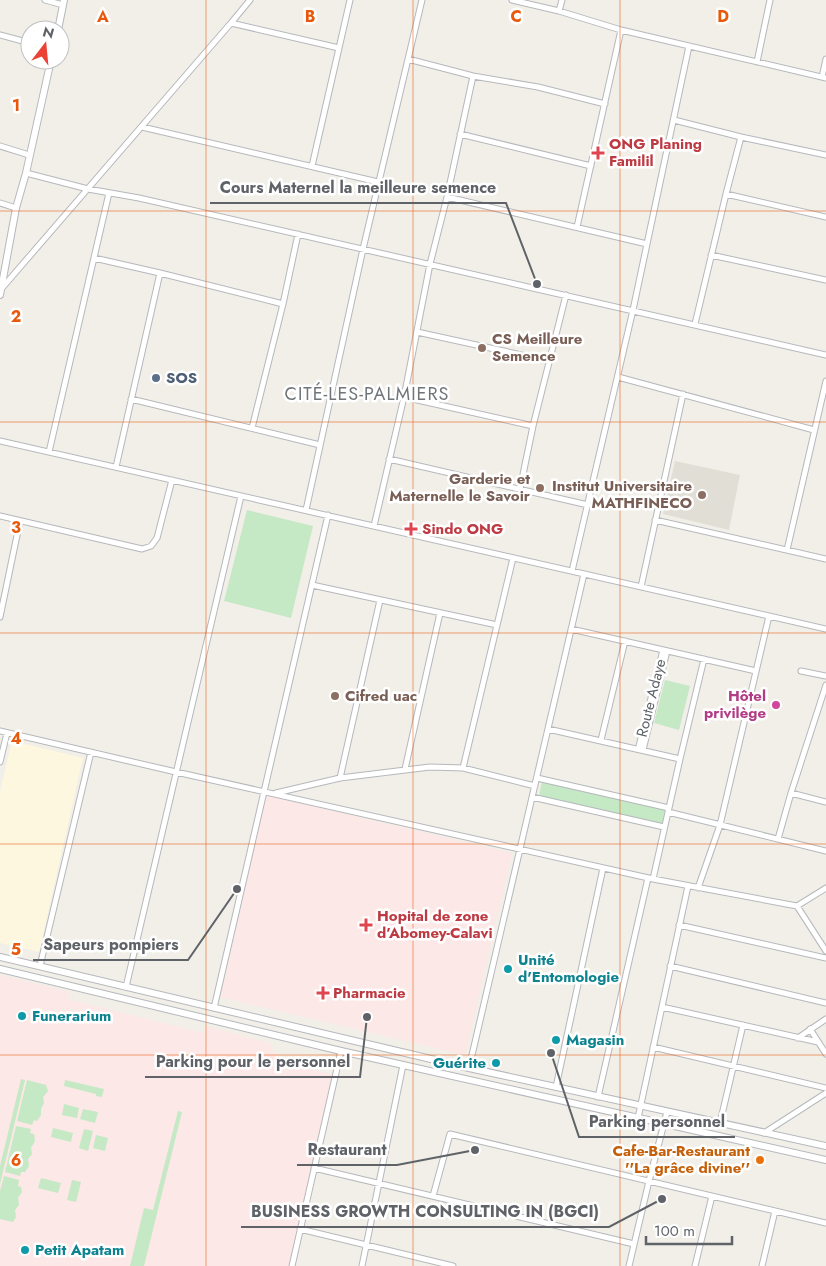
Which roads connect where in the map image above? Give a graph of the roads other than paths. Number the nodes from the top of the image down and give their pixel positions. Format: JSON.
{"nodes":[{"id":1,"x":45,"y":0,"type":"edge"},
{"id":2,"x":250,"y":0,"type":"edge"},
{"id":3,"x":350,"y":0,"type":"edge"},
{"id":4,"x":422,"y":0,"type":"edge"},
{"id":5,"x":512,"y":0,"type":"edge"},
{"id":6,"x":562,"y":0,"type":"edge"},
{"id":7,"x":770,"y":0,"type":"edge"},
{"id":8,"x":64,"y":3,"type":"edge"},
{"id":9,"x":559,"y":11,"type":"junction"},
{"id":10,"x":60,"y":20,"type":"edge"},
{"id":11,"x":231,"y":23,"type":"junction"},
{"id":12,"x":621,"y":30,"type":"junction"},
{"id":13,"x":0,"y":35,"type":"edge"},
{"id":14,"x":20,"y":40,"type":"edge"},
{"id":15,"x":689,"y":46,"type":"junction"},
{"id":16,"x":339,"y":48,"type":"junction"},
{"id":17,"x":408,"y":59,"type":"junction"},
{"id":18,"x":826,"y":59,"type":"edge"},
{"id":19,"x":757,"y":62,"type":"junction"},
{"id":20,"x":49,"y":70,"type":"edge"},
{"id":21,"x":473,"y":76,"type":"junction"},
{"id":22,"x":824,"y":77,"type":"edge"},
{"id":23,"x":605,"y":104,"type":"junction"},
{"id":24,"x":674,"y":120,"type":"junction"},
{"id":25,"x":142,"y":127,"type":"junction"},
{"id":26,"x":460,"y":134,"type":"junction"},
{"id":27,"x":741,"y":137,"type":"junction"},
{"id":28,"x":0,"y":146,"type":"edge"},
{"id":29,"x":30,"y":155,"type":"junction"},
{"id":30,"x":826,"y":155,"type":"edge"},
{"id":31,"x":312,"y":166,"type":"junction"},
{"id":32,"x":591,"y":166,"type":"junction"},
{"id":33,"x":26,"y":173,"type":"junction"},
{"id":34,"x":378,"y":182,"type":"junction"},
{"id":35,"x":88,"y":189,"type":"junction"},
{"id":36,"x":109,"y":193,"type":"junction"},
{"id":37,"x":726,"y":194,"type":"junction"},
{"id":38,"x":447,"y":197,"type":"junction"},
{"id":39,"x":0,"y":203,"type":"edge"},
{"id":40,"x":16,"y":208,"type":"junction"},
{"id":41,"x":826,"y":217,"type":"edge"},
{"id":42,"x":577,"y":228,"type":"junction"},
{"id":43,"x":298,"y":234,"type":"junction"},
{"id":44,"x":647,"y":244,"type":"junction"},
{"id":45,"x":363,"y":249,"type":"junction"},
{"id":46,"x":0,"y":254,"type":"edge"},
{"id":47,"x":8,"y":256,"type":"junction"},
{"id":48,"x":711,"y":256,"type":"junction"},
{"id":49,"x":94,"y":258,"type":"junction"},
{"id":50,"x":430,"y":264,"type":"junction"},
{"id":51,"x":160,"y":273,"type":"junction"},
{"id":52,"x":826,"y":280,"type":"edge"},
{"id":53,"x":1,"y":291,"type":"edge"},
{"id":54,"x":566,"y":295,"type":"junction"},
{"id":55,"x":283,"y":304,"type":"junction"},
{"id":56,"x":632,"y":310,"type":"junction"},
{"id":57,"x":695,"y":324,"type":"junction"},
{"id":58,"x":417,"y":332,"type":"junction"},
{"id":59,"x":826,"y":355,"type":"edge"},
{"id":60,"x":549,"y":361,"type":"junction"},
{"id":61,"x":618,"y":377,"type":"junction"},
{"id":62,"x":826,"y":381,"type":"edge"},
{"id":63,"x":683,"y":394,"type":"junction"},
{"id":64,"x":404,"y":397,"type":"junction"},
{"id":65,"x":131,"y":399,"type":"junction"},
{"id":66,"x":533,"y":426,"type":"junction"},
{"id":67,"x":252,"y":428,"type":"junction"},
{"id":68,"x":814,"y":430,"type":"junction"},
{"id":69,"x":0,"y":441,"type":"edge"},
{"id":70,"x":320,"y":445,"type":"junction"},
{"id":71,"x":49,"y":452,"type":"junction"},
{"id":72,"x":389,"y":459,"type":"junction"},
{"id":73,"x":116,"y":467,"type":"junction"},
{"id":74,"x":172,"y":480,"type":"junction"},
{"id":75,"x":520,"y":489,"type":"junction"},
{"id":76,"x":241,"y":496,"type":"junction"},
{"id":77,"x":588,"y":505,"type":"junction"},
{"id":78,"x":306,"y":510,"type":"junction"},
{"id":79,"x":328,"y":515,"type":"junction"},
{"id":80,"x":0,"y":516,"type":"edge"},
{"id":81,"x":20,"y":520,"type":"junction"},
{"id":82,"x":655,"y":520,"type":"junction"},
{"id":83,"x":374,"y":526,"type":"junction"},
{"id":84,"x":787,"y":550,"type":"junction"},
{"id":85,"x":514,"y":558,"type":"junction"},
{"id":86,"x":826,"y":559,"type":"edge"},
{"id":87,"x":572,"y":571,"type":"junction"},
{"id":88,"x":584,"y":574,"type":"junction"},
{"id":89,"x":312,"y":584,"type":"junction"},
{"id":90,"x":641,"y":587,"type":"junction"},
{"id":91,"x":380,"y":600,"type":"junction"},
{"id":92,"x":440,"y":613,"type":"junction"},
{"id":93,"x":769,"y":616,"type":"junction"},
{"id":94,"x":0,"y":617,"type":"edge"},
{"id":95,"x":497,"y":625,"type":"junction"},
{"id":96,"x":571,"y":629,"type":"junction"},
{"id":97,"x":826,"y":629,"type":"edge"},
{"id":98,"x":625,"y":641,"type":"junction"},
{"id":99,"x":665,"y":650,"type":"junction"},
{"id":100,"x":704,"y":659,"type":"junction"},
{"id":101,"x":801,"y":670,"type":"dead end"},
{"id":102,"x":756,"y":671,"type":"junction"},
{"id":103,"x":826,"y":676,"type":"edge"},
{"id":104,"x":826,"y":685,"type":"edge"},
{"id":105,"x":548,"y":729,"type":"junction"},
{"id":106,"x":0,"y":731,"type":"edge"},
{"id":107,"x":7,"y":733,"type":"junction"},
{"id":108,"x":600,"y":740,"type":"junction"},
{"id":109,"x":641,"y":748,"type":"junction"},
{"id":110,"x":92,"y":752,"type":"junction"},
{"id":111,"x":680,"y":759,"type":"junction"},
{"id":112,"x":0,"y":762,"type":"edge"},
{"id":113,"x":463,"y":768,"type":"junction"},
{"id":114,"x":405,"y":769,"type":"junction"},
{"id":115,"x":176,"y":772,"type":"junction"},
{"id":116,"x":340,"y":778,"type":"junction"},
{"id":117,"x":537,"y":778,"type":"junction"},
{"id":118,"x":535,"y":786,"type":"junction"},
{"id":119,"x":264,"y":792,"type":"junction"},
{"id":120,"x":791,"y":793,"type":"junction"},
{"id":121,"x":274,"y":794,"type":"junction"},
{"id":122,"x":532,"y":797,"type":"junction"},
{"id":123,"x":826,"y":802,"type":"edge"},
{"id":124,"x":669,"y":810,"type":"junction"},
{"id":125,"x":720,"y":825,"type":"junction"},
{"id":126,"x":664,"y":827,"type":"junction"},
{"id":127,"x":778,"y":839,"type":"junction"},
{"id":128,"x":520,"y":850,"type":"junction"},
{"id":129,"x":826,"y":851,"type":"edge"},
{"id":130,"x":603,"y":868,"type":"junction"},
{"id":131,"x":650,"y":879,"type":"junction"},
{"id":132,"x":688,"y":886,"type":"junction"},
{"id":133,"x":698,"y":888,"type":"junction"},
{"id":134,"x":826,"y":888,"type":"edge"},
{"id":135,"x":797,"y":906,"type":"junction"},
{"id":136,"x":679,"y":925,"type":"junction"},
{"id":137,"x":826,"y":951,"type":"edge"},
{"id":138,"x":0,"y":957,"type":"edge"},
{"id":139,"x":826,"y":958,"type":"edge"},
{"id":140,"x":40,"y":966,"type":"junction"},
{"id":141,"x":670,"y":966,"type":"junction"},
{"id":142,"x":0,"y":969,"type":"edge"},
{"id":143,"x":126,"y":987,"type":"junction"},
{"id":144,"x":826,"y":1003,"type":"edge"},
{"id":145,"x":662,"y":1007,"type":"junction"},
{"id":146,"x":214,"y":1008,"type":"junction"},
{"id":147,"x":826,"y":1019,"type":"edge"},
{"id":148,"x":743,"y":1025,"type":"junction"},
{"id":149,"x":810,"y":1029,"type":"junction"},
{"id":150,"x":798,"y":1038,"type":"junction"},
{"id":151,"x":818,"y":1042,"type":"junction"},
{"id":152,"x":653,"y":1047,"type":"junction"},
{"id":153,"x":341,"y":1050,"type":"junction"},
{"id":154,"x":826,"y":1054,"type":"edge"},
{"id":155,"x":403,"y":1065,"type":"junction"},
{"id":156,"x":734,"y":1066,"type":"junction"},
{"id":157,"x":469,"y":1068,"type":"junction"},
{"id":158,"x":556,"y":1087,"type":"junction"},
{"id":159,"x":826,"y":1088,"type":"edge"},
{"id":160,"x":826,"y":1093,"type":"edge"},
{"id":161,"x":598,"y":1096,"type":"junction"},
{"id":162,"x":640,"y":1106,"type":"junction"},
{"id":163,"x":667,"y":1112,"type":"junction"},
{"id":164,"x":638,"y":1118,"type":"junction"},
{"id":165,"x":720,"y":1123,"type":"junction"},
{"id":166,"x":664,"y":1124,"type":"junction"},
{"id":167,"x":764,"y":1133,"type":"junction"},
{"id":168,"x":826,"y":1146,"type":"edge"},
{"id":169,"x":826,"y":1160,"type":"edge"},
{"id":170,"x":314,"y":1168,"type":"junction"},
{"id":171,"x":649,"y":1181,"type":"junction"},
{"id":172,"x":378,"y":1183,"type":"junction"},
{"id":173,"x":433,"y":1196,"type":"junction"},
{"id":174,"x":712,"y":1196,"type":"junction"},
{"id":175,"x":775,"y":1211,"type":"junction"},
{"id":176,"x":826,"y":1223,"type":"edge"},
{"id":177,"x":300,"y":1229,"type":"junction"},
{"id":178,"x":366,"y":1244,"type":"junction"},
{"id":179,"x":634,"y":1244,"type":"junction"},
{"id":180,"x":292,"y":1266,"type":"edge"},
{"id":181,"x":362,"y":1266,"type":"edge"},
{"id":182,"x":453,"y":1266,"type":"edge"},
{"id":183,"x":629,"y":1266,"type":"edge"},
{"id":184,"x":695,"y":1266,"type":"edge"},
{"id":185,"x":762,"y":1266,"type":"edge"}],
"edges":[{"from":1,"to":8,"type":"street"},
{"from":2,"to":11,"type":"street"},
{"from":3,"to":16,"type":"street"},
{"from":4,"to":17,"type":"street"},
{"from":5,"to":9,"type":"street"},
{"from":6,"to":9,"type":"street"},
{"from":7,"to":19,"type":"street"},
{"from":8,"to":10,"type":"street"},
{"from":9,"to":12,"type":"street"},
{"from":11,"to":16,"type":"street"},
{"from":11,"to":25,"type":"street"},
{"from":12,"to":15,"type":"street"},
{"from":12,"to":23,"type":"street"},
{"from":13,"to":14,"type":"street"},
{"from":15,"to":19,"type":"street"},
{"from":15,"to":24,"type":"street"},
{"from":16,"to":31,"type":"street"},
{"from":17,"to":21,"type":"street"},
{"from":17,"to":34,"type":"street"},
{"from":18,"to":22,"type":"street"},
{"from":19,"to":22,"type":"street"},
{"from":20,"to":29,"type":"street"},
{"from":21,"to":23,"type":"street"},
{"from":21,"to":26,"type":"street"},
{"from":23,"to":32,"type":"street"},
{"from":24,"to":27,"type":"street"},
{"from":24,"to":44,"type":"street"},
{"from":25,"to":31,"type":"street"},
{"from":25,"to":35,"type":"street"},
{"from":26,"to":32,"type":"street"},
{"from":26,"to":38,"type":"street"},
{"from":27,"to":30,"type":"street"},
{"from":27,"to":37,"type":"street"},
{"from":28,"to":29,"type":"street"},
{"from":29,"to":33,"type":"street"},
{"from":31,"to":34,"type":"street"},
{"from":32,"to":42,"type":"street"},
{"from":33,"to":35,"type":"street"},
{"from":33,"to":40,"type":"street"},
{"from":34,"to":45,"type":"street"},
{"from":35,"to":36,"type":"street"},
{"from":35,"to":53,"type":"street"},
{"from":36,"to":43,"type":"street"},
{"from":36,"to":49,"type":"street"},
{"from":37,"to":41,"type":"street"},
{"from":37,"to":48,"type":"street"},
{"from":38,"to":42,"type":"street"},
{"from":38,"to":50,"type":"street"},
{"from":39,"to":40,"type":"street"},
{"from":40,"to":47,"type":"street"},
{"from":42,"to":44,"type":"street"},
{"from":43,"to":45,"type":"street"},
{"from":43,"to":55,"type":"street"},
{"from":44,"to":56,"type":"street"},
{"from":45,"to":50,"type":"street"},
{"from":45,"to":70,"type":"street"},
{"from":46,"to":47,"type":"street"},
{"from":47,"to":53,"type":"street"},
{"from":48,"to":52,"type":"street"},
{"from":48,"to":57,"type":"street"},
{"from":49,"to":51,"type":"street"},
{"from":49,"to":71,"type":"street"},
{"from":50,"to":54,"type":"street"},
{"from":50,"to":58,"type":"street"},
{"from":51,"to":55,"type":"street"},
{"from":51,"to":65,"type":"street"},
{"from":54,"to":56,"type":"street"},
{"from":54,"to":60,"type":"street"},
{"from":55,"to":67,"type":"street"},
{"from":56,"to":57,"type":"street"},
{"from":56,"to":61,"type":"street"},
{"from":57,"to":59,"type":"street"},
{"from":58,"to":60,"type":"street"},
{"from":58,"to":64,"type":"street"},
{"from":60,"to":66,"type":"street"},
{"from":61,"to":63,"type":"street"},
{"from":61,"to":77,"type":"street"},
{"from":62,"to":68,"type":"street"},
{"from":63,"to":68,"type":"street"},
{"from":63,"to":82,"type":"street"},
{"from":64,"to":66,"type":"street"},
{"from":64,"to":72,"type":"street"},
{"from":65,"to":67,"type":"street"},
{"from":65,"to":73,"type":"street"},
{"from":66,"to":75,"type":"street"},
{"from":67,"to":70,"type":"street"},
{"from":68,"to":84,"type":"street"},
{"from":69,"to":71,"type":"street"},
{"from":70,"to":78,"type":"street"},
{"from":71,"to":73,"type":"street"},
{"from":72,"to":75,"type":"street"},
{"from":72,"to":83,"type":"street"},
{"from":73,"to":74,"type":"street"},
{"from":74,"to":76,"type":"street"},
{"from":74,"to":81,"type":"street"},
{"from":75,"to":77,"type":"street"},
{"from":76,"to":78,"type":"street"},
{"from":76,"to":115,"type":"street"},
{"from":77,"to":87,"type":"street"},
{"from":78,"to":79,"type":"street"},
{"from":79,"to":83,"type":"street"},
{"from":79,"to":89,"type":"street"},
{"from":80,"to":81,"type":"street"},
{"from":81,"to":94,"type":"street"},
{"from":82,"to":84,"type":"street"},
{"from":82,"to":90,"type":"street"},
{"from":83,"to":85,"type":"street"},
{"from":84,"to":86,"type":"street"},
{"from":85,"to":87,"type":"street"},
{"from":85,"to":95,"type":"street"},
{"from":87,"to":88,"type":"street"},
{"from":88,"to":90,"type":"street"},
{"from":88,"to":96,"type":"street"},
{"from":89,"to":91,"type":"street"},
{"from":89,"to":119,"type":"street"},
{"from":90,"to":93,"type":"street"},
{"from":91,"to":92,"type":"street"},
{"from":91,"to":116,"type":"street"},
{"from":92,"to":95,"type":"street"},
{"from":92,"to":114,"type":"street"},
{"from":93,"to":97,"type":"street"},
{"from":93,"to":102,"type":"street"},
{"from":95,"to":113,"type":"street"},
{"from":96,"to":98,"type":"street"},
{"from":96,"to":105,"type":"street"},
{"from":98,"to":99,"type":"street"},
{"from":98,"to":108,"type":"street"},
{"from":99,"to":100,"type":"street"},
{"from":99,"to":109,"type":"street"},
{"from":100,"to":102,"type":"street"},
{"from":100,"to":111,"type":"street"},
{"from":101,"to":103,"type":"street"},
{"from":102,"to":125,"type":"street"},
{"from":104,"to":120,"type":"street"},
{"from":105,"to":108,"type":"street"},
{"from":105,"to":117,"type":"street"},
{"from":106,"to":107,"type":"street"},
{"from":107,"to":110,"type":"street"},
{"from":107,"to":112,"type":"street"},
{"from":108,"to":109,"type":"street"},
{"from":109,"to":111,"type":"street"},
{"from":110,"to":115,"type":"street"},
{"from":110,"to":140,"type":"street"},
{"from":111,"to":124,"type":"street"},
{"from":113,"to":114,"type":"street"},
{"from":113,"to":118,"type":"street"},
{"from":114,"to":116,"type":"street"},
{"from":115,"to":119,"type":"street"},
{"from":115,"to":143,"type":"street"},
{"from":116,"to":121,"type":"street"},
{"from":117,"to":118,"type":"street"},
{"from":117,"to":124,"type":"street"},
{"from":118,"to":122,"type":"street"},
{"from":119,"to":121,"type":"street"},
{"from":119,"to":146,"type":"street"},
{"from":120,"to":123,"type":"street"},
{"from":120,"to":127,"type":"street"},
{"from":121,"to":128,"type":"street"},
{"from":122,"to":126,"type":"street"},
{"from":122,"to":128,"type":"street"},
{"from":124,"to":125,"type":"street"},
{"from":124,"to":126,"type":"street"},
{"from":125,"to":127,"type":"street"},
{"from":125,"to":133,"type":"street"},
{"from":126,"to":131,"type":"street"},
{"from":127,"to":129,"type":"street"},
{"from":128,"to":130,"type":"street"},
{"from":128,"to":157,"type":"street"},
{"from":130,"to":131,"type":"street"},
{"from":130,"to":158,"type":"street"},
{"from":131,"to":132,"type":"street"},
{"from":131,"to":161,"type":"street"},
{"from":132,"to":133,"type":"street"},
{"from":132,"to":136,"type":"street"},
{"from":133,"to":135,"type":"street"},
{"from":134,"to":135,"type":"street"},
{"from":135,"to":137,"type":"street"},
{"from":136,"to":139,"type":"street"},
{"from":136,"to":141,"type":"street"},
{"from":138,"to":140,"type":"street"},
{"from":140,"to":143,"type":"street"},
{"from":141,"to":144,"type":"street"},
{"from":141,"to":145,"type":"street"},
{"from":142,"to":153,"type":"street"},
{"from":143,"to":146,"type":"street"},
{"from":145,"to":148,"type":"street"},
{"from":145,"to":152,"type":"street"},
{"from":146,"to":157,"type":"street"},
{"from":147,"to":149,"type":"street"},
{"from":148,"to":150,"type":"street"},
{"from":148,"to":156,"type":"street"},
{"from":149,"to":150,"type":"street"},
{"from":149,"to":151,"type":"street"},
{"from":150,"to":151,"type":"street"},
{"from":151,"to":154,"type":"street"},
{"from":152,"to":156,"type":"street"},
{"from":152,"to":162,"type":"street"},
{"from":153,"to":155,"type":"street"},
{"from":153,"to":170,"type":"street"},
{"from":155,"to":164,"type":"street"},
{"from":155,"to":172,"type":"street"},
{"from":156,"to":159,"type":"street"},
{"from":156,"to":165,"type":"street"},
{"from":157,"to":158,"type":"street"},
{"from":158,"to":161,"type":"street"},
{"from":160,"to":167,"type":"street"},
{"from":161,"to":162,"type":"street"},
{"from":162,"to":163,"type":"street"},
{"from":162,"to":164,"type":"street"},
{"from":163,"to":165,"type":"street"},
{"from":163,"to":166,"type":"street"},
{"from":164,"to":166,"type":"street"},
{"from":165,"to":167,"type":"street"},
{"from":166,"to":169,"type":"street"},
{"from":166,"to":171,"type":"street"},
{"from":167,"to":168,"type":"street"},
{"from":170,"to":172,"type":"street"},
{"from":170,"to":177,"type":"street"},
{"from":171,"to":173,"type":"street"},
{"from":171,"to":174,"type":"street"},
{"from":171,"to":179,"type":"street"},
{"from":172,"to":173,"type":"street"},
{"from":172,"to":178,"type":"street"},
{"from":173,"to":179,"type":"street"},
{"from":174,"to":175,"type":"street"},
{"from":174,"to":184,"type":"street"},
{"from":175,"to":176,"type":"street"},
{"from":175,"to":185,"type":"street"},
{"from":177,"to":178,"type":"street"},
{"from":177,"to":180,"type":"street"},
{"from":178,"to":181,"type":"street"},
{"from":178,"to":182,"type":"street"},
{"from":179,"to":183,"type":"street"}]}
